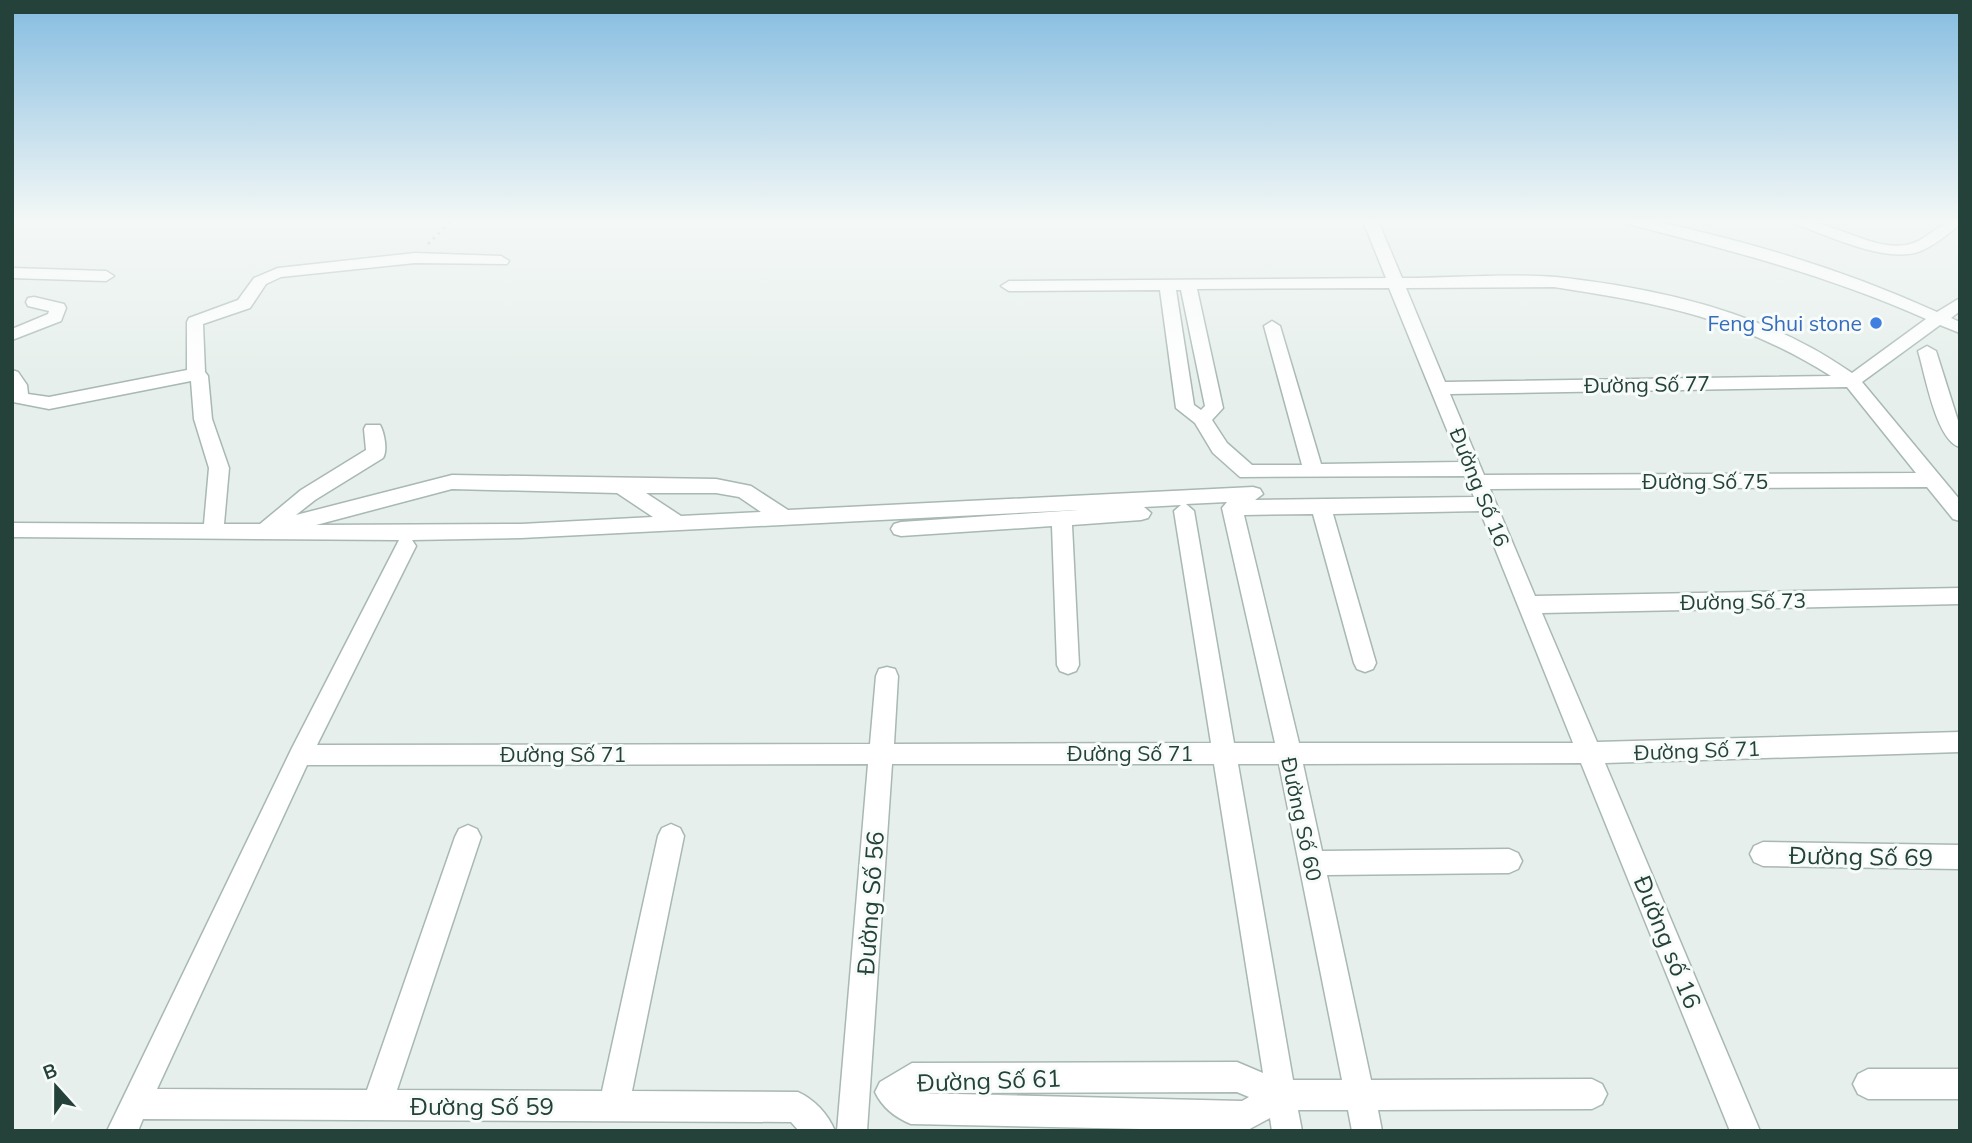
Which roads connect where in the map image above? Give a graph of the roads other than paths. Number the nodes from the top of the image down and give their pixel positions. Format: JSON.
{"nodes":[{"id":1,"x":75,"y":274,"type":"edge"},
{"id":2,"x":275,"y":274,"type":"edge"},
{"id":3,"x":1393,"y":274,"type":"edge"},
{"id":4,"x":1826,"y":274,"type":"edge"},
{"id":5,"x":106,"y":275,"type":"dead end"},
{"id":6,"x":1397,"y":283,"type":"junction"},
{"id":7,"x":1167,"y":285,"type":"junction"},
{"id":8,"x":1188,"y":285,"type":"junction"},
{"id":9,"x":1009,"y":286,"type":"dead end"},
{"id":10,"x":34,"y":302,"type":"dead end"},
{"id":11,"x":1960,"y":303,"type":"edge"},
{"id":12,"x":1938,"y":318,"type":"junction"},
{"id":13,"x":1272,"y":326,"type":"dead end"},
{"id":14,"x":1960,"y":328,"type":"edge"},
{"id":15,"x":12,"y":335,"type":"edge"},
{"id":16,"x":1927,"y":351,"type":"dead end"},
{"id":17,"x":196,"y":374,"type":"junction"},
{"id":18,"x":12,"y":376,"type":"edge"},
{"id":19,"x":1852,"y":381,"type":"junction"},
{"id":20,"x":1441,"y":388,"type":"junction"},
{"id":21,"x":15,"y":399,"type":"edge"},
{"id":22,"x":1202,"y":419,"type":"junction"},
{"id":23,"x":373,"y":429,"type":"dead end"},
{"id":24,"x":1960,"y":441,"type":"edge"},
{"id":25,"x":1313,"y":471,"type":"junction"},
{"id":26,"x":1247,"y":472,"type":"junction"},
{"id":27,"x":1474,"y":476,"type":"junction"},
{"id":28,"x":1933,"y":480,"type":"junction"},
{"id":29,"x":621,"y":486,"type":"junction"},
{"id":30,"x":1246,"y":502,"type":"junction"},
{"id":31,"x":1486,"y":504,"type":"junction"},
{"id":32,"x":1321,"y":505,"type":"junction"},
{"id":33,"x":1184,"y":511,"type":"junction"},
{"id":34,"x":1960,"y":514,"type":"edge"},
{"id":35,"x":785,"y":518,"type":"junction"},
{"id":36,"x":1062,"y":519,"type":"junction"},
{"id":37,"x":677,"y":523,"type":"junction"},
{"id":38,"x":901,"y":529,"type":"dead end"},
{"id":39,"x":12,"y":530,"type":"edge"},
{"id":40,"x":213,"y":532,"type":"junction"},
{"id":41,"x":261,"y":532,"type":"junction"},
{"id":42,"x":407,"y":547,"type":"dead end"},
{"id":43,"x":1960,"y":596,"type":"edge"},
{"id":44,"x":1527,"y":605,"type":"junction"},
{"id":45,"x":1365,"y":663,"type":"dead end"},
{"id":46,"x":1068,"y":665,"type":"dead end"},
{"id":47,"x":887,"y":676,"type":"dead end"},
{"id":48,"x":1960,"y":742,"type":"edge"},
{"id":49,"x":881,"y":753,"type":"junction"},
{"id":50,"x":1225,"y":753,"type":"junction"},
{"id":51,"x":1289,"y":753,"type":"junction"},
{"id":52,"x":1591,"y":753,"type":"junction"},
{"id":53,"x":300,"y":754,"type":"junction"},
{"id":54,"x":671,"y":835,"type":"dead end"},
{"id":55,"x":468,"y":837,"type":"dead end"},
{"id":56,"x":1763,"y":855,"type":"dead end"},
{"id":57,"x":1960,"y":857,"type":"edge"},
{"id":58,"x":1509,"y":861,"type":"dead end"},
{"id":59,"x":1311,"y":863,"type":"junction"},
{"id":60,"x":1868,"y":1084,"type":"dead end"},
{"id":61,"x":1960,"y":1084,"type":"edge"},
{"id":62,"x":855,"y":1093,"type":"junction"},
{"id":63,"x":1592,"y":1094,"type":"dead end"},
{"id":64,"x":1281,"y":1095,"type":"junction"},
{"id":65,"x":1359,"y":1095,"type":"junction"},
{"id":66,"x":377,"y":1105,"type":"junction"},
{"id":67,"x":614,"y":1106,"type":"junction"},
{"id":68,"x":128,"y":1118,"type":"edge"},
{"id":69,"x":820,"y":1131,"type":"edge"},
{"id":70,"x":852,"y":1131,"type":"edge"},
{"id":71,"x":1287,"y":1131,"type":"edge"},
{"id":72,"x":1367,"y":1131,"type":"edge"},
{"id":73,"x":1745,"y":1131,"type":"edge"}],
"edges":[{"from":1,"to":5,"type":"street"},
{"from":2,"to":17,"type":"street"},
{"from":3,"to":6,"type":"street","name":"Đường Số 16"},
{"from":4,"to":12,"type":"street"},
{"from":6,"to":8,"type":"street"},
{"from":6,"to":19,"type":"street"},
{"from":6,"to":20,"type":"street","name":"Đường Số 16"},
{"from":7,"to":8,"type":"street"},
{"from":7,"to":9,"type":"street"},
{"from":7,"to":22,"type":"street"},
{"from":8,"to":22,"type":"street"},
{"from":10,"to":15,"type":"street"},
{"from":11,"to":12,"type":"street"},
{"from":12,"to":14,"type":"street"},
{"from":12,"to":19,"type":"street"},
{"from":13,"to":25,"type":"street"},
{"from":16,"to":24,"type":"street"},
{"from":17,"to":21,"type":"street"},
{"from":17,"to":40,"type":"street"},
{"from":18,"to":21,"type":"street"},
{"from":19,"to":20,"type":"street","name":"Đường Số 77"},
{"from":19,"to":28,"type":"street"},
{"from":20,"to":27,"type":"street","name":"Đường Số 16"},
{"from":22,"to":26,"type":"street"},
{"from":23,"to":41,"type":"street"},
{"from":25,"to":26,"type":"street","name":"Đường Số 75"},
{"from":25,"to":27,"type":"street","name":"Đường Số 75"},
{"from":26,"to":30,"type":"street","name":"Đường Số 60"},
{"from":27,"to":28,"type":"street","name":"Đường Số 75"},
{"from":27,"to":31,"type":"street","name":"Đường Số 16"},
{"from":28,"to":34,"type":"street"},
{"from":29,"to":35,"type":"street"},
{"from":29,"to":37,"type":"street"},
{"from":29,"to":41,"type":"street"},
{"from":30,"to":32,"type":"street"},
{"from":30,"to":33,"type":"street"},
{"from":30,"to":35,"type":"street"},
{"from":30,"to":51,"type":"street","name":"Đường Số 60"},
{"from":31,"to":32,"type":"street"},
{"from":31,"to":44,"type":"street","name":"Đường Số 16"},
{"from":32,"to":45,"type":"street"},
{"from":33,"to":36,"type":"street"},
{"from":33,"to":50,"type":"street"},
{"from":35,"to":37,"type":"street"},
{"from":36,"to":38,"type":"street"},
{"from":36,"to":46,"type":"street"},
{"from":37,"to":41,"type":"street"},
{"from":39,"to":40,"type":"street"},
{"from":40,"to":41,"type":"street"},
{"from":42,"to":53,"type":"street"},
{"from":43,"to":44,"type":"street","name":"Đường Số 73"},
{"from":44,"to":52,"type":"street","name":"Đường Số 16"},
{"from":47,"to":49,"type":"street","name":"Đường Số 56"},
{"from":48,"to":52,"type":"street","name":"Đường Số 71"},
{"from":49,"to":50,"type":"street","name":"Đường Số 71"},
{"from":49,"to":53,"type":"street","name":"Đường Số 71"},
{"from":49,"to":62,"type":"street","name":"Đường Số 56"},
{"from":50,"to":51,"type":"street","name":"Đường Số 71"},
{"from":50,"to":64,"type":"street"},
{"from":51,"to":52,"type":"street","name":"Đường Số 71"},
{"from":51,"to":59,"type":"street","name":"Đường Số 60"},
{"from":52,"to":73,"type":"street","name":"Đường số 16"},
{"from":53,"to":68,"type":"street"},
{"from":54,"to":67,"type":"street"},
{"from":55,"to":66,"type":"street"},
{"from":56,"to":57,"type":"street","name":"Đường Số 69"},
{"from":58,"to":59,"type":"street"},
{"from":59,"to":65,"type":"street","name":"Đường Số 60"},
{"from":60,"to":61,"type":"street"},
{"from":62,"to":64,"type":"street","name":"Đường Số 61"},
{"from":62,"to":70,"type":"street","name":"Đường Số 56"},
{"from":63,"to":65,"type":"street"},
{"from":64,"to":65,"type":"street"},
{"from":64,"to":71,"type":"street"},
{"from":65,"to":72,"type":"street","name":"Đường Số 60"},
{"from":66,"to":67,"type":"street","name":"Đường Số 59"},
{"from":66,"to":68,"type":"street","name":"Đường Số 59"},
{"from":67,"to":69,"type":"street","name":"Đường Số 59"}]}
